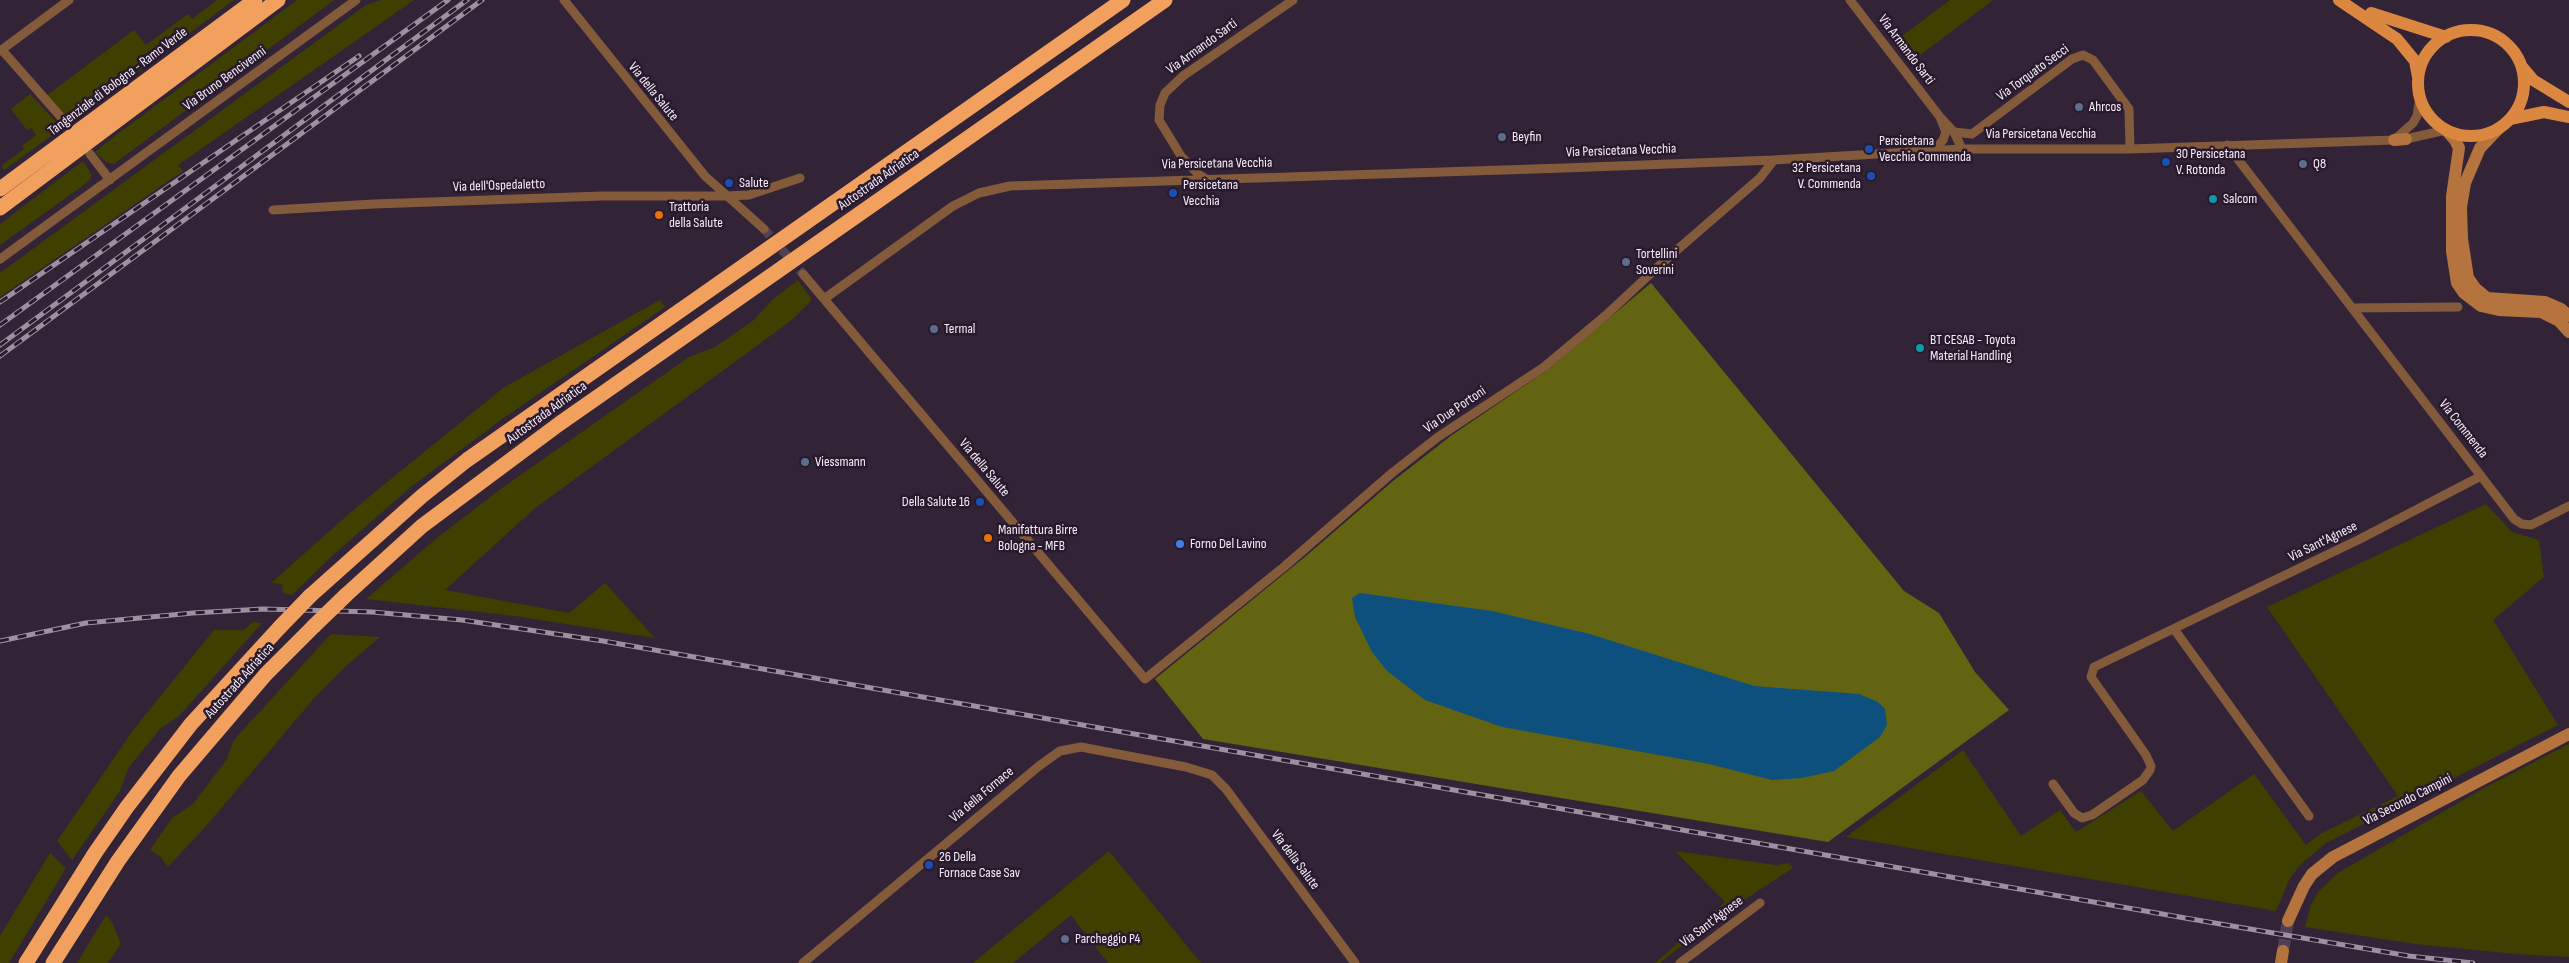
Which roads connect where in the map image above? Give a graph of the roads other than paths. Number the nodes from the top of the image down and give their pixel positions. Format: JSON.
{"nodes":[{"id":1,"x":68,"y":0,"type":"edge"},
{"id":2,"x":255,"y":0,"type":"edge"},
{"id":3,"x":278,"y":0,"type":"edge"},
{"id":4,"x":356,"y":0,"type":"edge"},
{"id":5,"x":564,"y":0,"type":"edge"},
{"id":6,"x":1123,"y":0,"type":"edge"},
{"id":7,"x":1165,"y":0,"type":"edge"},
{"id":8,"x":1293,"y":0,"type":"edge"},
{"id":9,"x":1850,"y":0,"type":"edge"},
{"id":10,"x":2344,"y":3,"type":"edge"},
{"id":11,"x":2446,"y":37,"type":"junction"},
{"id":12,"x":1,"y":51,"type":"edge"},
{"id":13,"x":2522,"y":67,"type":"junction"},
{"id":14,"x":2419,"y":80,"type":"junction"},
{"id":15,"x":2420,"y":97,"type":"junction"},
{"id":16,"x":2569,"y":102,"type":"edge"},
{"id":17,"x":1940,"y":117,"type":"junction"},
{"id":18,"x":2569,"y":117,"type":"edge"},
{"id":19,"x":2510,"y":119,"type":"junction"},
{"id":20,"x":67,"y":124,"type":"dead end"},
{"id":21,"x":2499,"y":128,"type":"junction"},
{"id":22,"x":2446,"y":130,"type":"junction"},
{"id":23,"x":1954,"y":132,"type":"junction"},
{"id":24,"x":2400,"y":140,"type":"junction"},
{"id":25,"x":2227,"y":146,"type":"junction"},
{"id":26,"x":1962,"y":149,"type":"junction"},
{"id":27,"x":2130,"y":149,"type":"junction"},
{"id":28,"x":1935,"y":150,"type":"junction"},
{"id":29,"x":90,"y":154,"type":"dead end"},
{"id":30,"x":1183,"y":158,"type":"junction"},
{"id":31,"x":1774,"y":160,"type":"junction"},
{"id":32,"x":800,"y":178,"type":"dead end"},
{"id":33,"x":1181,"y":179,"type":"junction"},
{"id":34,"x":1206,"y":179,"type":"junction"},
{"id":35,"x":110,"y":180,"type":"junction"},
{"id":36,"x":0,"y":189,"type":"edge"},
{"id":37,"x":726,"y":196,"type":"junction"},
{"id":38,"x":0,"y":210,"type":"edge"},
{"id":39,"x":274,"y":210,"type":"dead end"},
{"id":40,"x":764,"y":229,"type":"tunnel mouth"},
{"id":41,"x":0,"y":260,"type":"edge"},
{"id":42,"x":803,"y":274,"type":"tunnel mouth"},
{"id":43,"x":824,"y":299,"type":"junction"},
{"id":44,"x":2458,"y":307,"type":"dead end"},
{"id":45,"x":2352,"y":308,"type":"junction"},
{"id":46,"x":2569,"y":316,"type":"edge"},
{"id":47,"x":2569,"y":332,"type":"edge"},
{"id":48,"x":2481,"y":476,"type":"junction"},
{"id":49,"x":2569,"y":506,"type":"edge"},
{"id":50,"x":2174,"y":629,"type":"junction"},
{"id":51,"x":1145,"y":679,"type":"joint"},
{"id":52,"x":2569,"y":734,"type":"edge"},
{"id":53,"x":1212,"y":775,"type":"joint"},
{"id":54,"x":2053,"y":784,"type":"dead end"},
{"id":55,"x":2309,"y":816,"type":"dead end"},
{"id":56,"x":1760,"y":902,"type":"dead end"},
{"id":57,"x":2288,"y":922,"type":"tunnel mouth"},
{"id":58,"x":26,"y":963,"type":"edge"},
{"id":59,"x":54,"y":963,"type":"edge"},
{"id":60,"x":804,"y":963,"type":"edge"},
{"id":61,"x":1355,"y":963,"type":"edge"},
{"id":62,"x":1680,"y":963,"type":"edge"}],
"edges":[{"from":1,"to":12,"type":"street"},
{"from":2,"to":36,"type":"highway","name":"Tangenziale di Bologna - Ramo Verde"},
{"from":3,"to":38,"type":"highway"},
{"from":4,"to":35,"type":"street","name":"Via Bruno Bencivenni"},
{"from":5,"to":37,"type":"street","name":"Via della Salute"},
{"from":6,"to":58,"type":"highway","name":"Autostrada Adriatica","bridge":true},
{"from":7,"to":59,"type":"highway","name":"Autostrada Adriatica","bridge":true},
{"from":8,"to":30,"type":"street","name":"Via Armando Sarti"},
{"from":9,"to":17,"type":"street","name":"Via Armando Sarti"},
{"from":10,"to":11,"type":"main road"},
{"from":10,"to":14,"type":"main road"},
{"from":11,"to":13,"type":"main road"},
{"from":11,"to":14,"type":"main road"},
{"from":12,"to":20,"type":"street"},
{"from":13,"to":16,"type":"main road"},
{"from":13,"to":19,"type":"main road"},
{"from":14,"to":15,"type":"main road"},
{"from":15,"to":22,"type":"main road"},
{"from":15,"to":24,"type":"street"},
{"from":17,"to":23,"type":"street","name":"Via Armando Sarti"},
{"from":17,"to":28,"type":"street"},
{"from":18,"to":19,"type":"main road"},
{"from":19,"to":21,"type":"main road"},
{"from":21,"to":22,"type":"main road"},
{"from":21,"to":46,"type":"street"},
{"from":22,"to":24,"type":"street","name":"Via Persicetana Vecchia"},
{"from":22,"to":47,"type":"street"},
{"from":23,"to":26,"type":"street","name":"Via Armando Sarti"},
{"from":23,"to":27,"type":"street","name":"Via Torquato Secci"},
{"from":24,"to":25,"type":"street","name":"Via Persicetana Vecchia"},
{"from":25,"to":27,"type":"street","name":"Via Persicetana Vecchia"},
{"from":25,"to":45,"type":"street","name":"Via Commenda"},
{"from":26,"to":27,"type":"street","name":"Via Persicetana Vecchia"},
{"from":26,"to":28,"type":"street","name":"Via Persicetana Vecchia"},
{"from":28,"to":31,"type":"street","name":"Via Persicetana Vecchia"},
{"from":29,"to":35,"type":"street"},
{"from":30,"to":33,"type":"street"},
{"from":30,"to":34,"type":"street","name":"Via Armando Sarti"},
{"from":31,"to":34,"type":"street","name":"Via Persicetana Vecchia"},
{"from":31,"to":51,"type":"street","name":"Via Due Portoni"},
{"from":32,"to":37,"type":"street"},
{"from":33,"to":34,"type":"street","name":"Via Persicetana Vecchia"},
{"from":33,"to":43,"type":"street","name":"Via Persicetana Vecchia"},
{"from":35,"to":41,"type":"street","name":"Via Bruno Bencivenni"},
{"from":37,"to":39,"type":"street","name":"Via dell'Ospedaletto"},
{"from":37,"to":40,"type":"street","name":"Via della Salute"},
{"from":42,"to":43,"type":"street","name":"Via della Salute"},
{"from":43,"to":51,"type":"street","name":"Via della Salute"},
{"from":44,"to":45,"type":"street"},
{"from":45,"to":48,"type":"street","name":"Via Commenda"},
{"from":48,"to":49,"type":"street","name":"Via Commenda"},
{"from":48,"to":50,"type":"street","name":"Via Sant'Agnese"},
{"from":50,"to":54,"type":"street","name":"Via Sant'Agnese"},
{"from":50,"to":55,"type":"street"},
{"from":52,"to":57,"type":"street","name":"Via Secondo Campini"},
{"from":53,"to":60,"type":"street","name":"Via della Fornace"},
{"from":53,"to":61,"type":"street","name":"Via della Salute"},
{"from":56,"to":62,"type":"street","name":"Via Sant'Agnese"}]}
